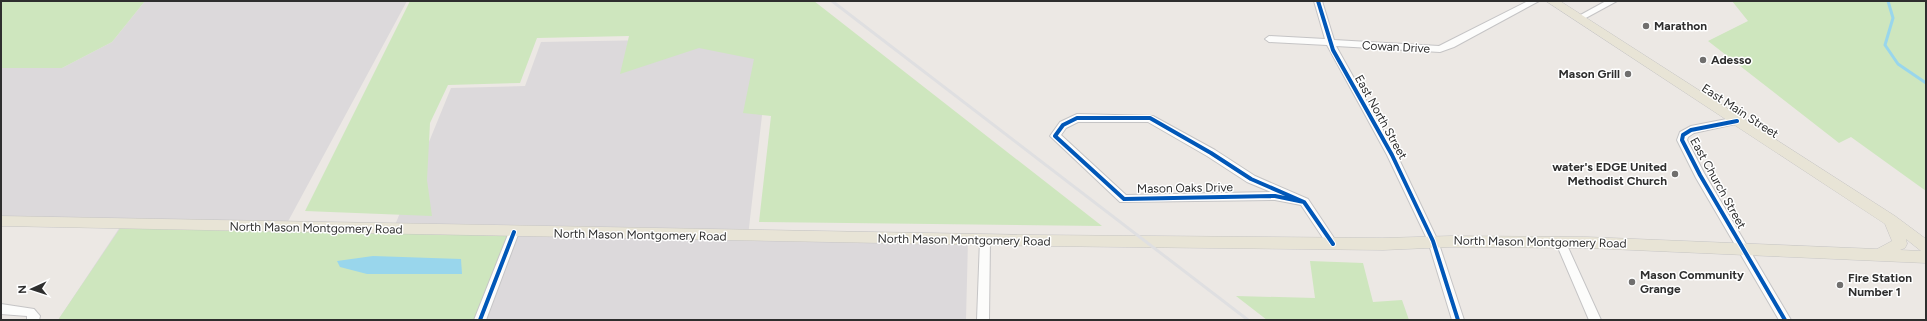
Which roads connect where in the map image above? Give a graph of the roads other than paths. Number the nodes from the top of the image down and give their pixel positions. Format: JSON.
{"nodes":[{"id":1,"x":1318,"y":1,"type":"edge"},
{"id":2,"x":1535,"y":1,"type":"edge"},
{"id":3,"x":1552,"y":1,"type":"edge"},
{"id":4,"x":1612,"y":1,"type":"edge"},
{"id":5,"x":1579,"y":18,"type":"junction"},
{"id":6,"x":1269,"y":39,"type":"dead end"},
{"id":7,"x":1329,"y":43,"type":"junction"},
{"id":8,"x":1737,"y":121,"type":"junction"},
{"id":9,"x":1304,"y":202,"type":"junction"},
{"id":10,"x":1890,"y":220,"type":"junction"},
{"id":11,"x":1,"y":221,"type":"edge"},
{"id":12,"x":514,"y":232,"type":"junction"},
{"id":13,"x":985,"y":240,"type":"junction"},
{"id":14,"x":1432,"y":241,"type":"junction"},
{"id":15,"x":1561,"y":243,"type":"junction"},
{"id":16,"x":1333,"y":244,"type":"junction"},
{"id":17,"x":1926,"y":247,"type":"edge"},
{"id":18,"x":1742,"y":248,"type":"junction"},
{"id":19,"x":1877,"y":255,"type":"junction"},
{"id":20,"x":1926,"y":257,"type":"edge"},
{"id":21,"x":1,"y":310,"type":"edge"},
{"id":22,"x":33,"y":320,"type":"edge"},
{"id":23,"x":480,"y":320,"type":"edge"},
{"id":24,"x":983,"y":320,"type":"edge"},
{"id":25,"x":1458,"y":320,"type":"edge"},
{"id":26,"x":1594,"y":320,"type":"edge"},
{"id":27,"x":1785,"y":320,"type":"edge"}],
"edges":[{"from":1,"to":7,"type":"street","name":"East North Street"},
{"from":2,"to":7,"type":"street","name":"Cowan Drive"},
{"from":3,"to":5,"type":"main road","name":"East Main Street"},
{"from":4,"to":5,"type":"street"},
{"from":5,"to":8,"type":"main road","name":"East Main Street"},
{"from":6,"to":7,"type":"street","name":"Cowan Drive"},
{"from":7,"to":14,"type":"street","name":"East North Street"},
{"from":8,"to":10,"type":"main road","name":"East Main Street"},
{"from":8,"to":18,"type":"street","name":"East Church Street"},
{"from":9,"to":9,"type":"street","name":"Mason Oaks Drive"},
{"from":9,"to":16,"type":"street"},
{"from":10,"to":17,"type":"main road","name":"East Main Street"},
{"from":10,"to":19,"type":"main road"},
{"from":11,"to":12,"type":"main road","name":"North Mason Montgomery Road"},
{"from":12,"to":13,"type":"main road","name":"North Mason Montgomery Road"},
{"from":12,"to":23,"type":"street"},
{"from":13,"to":16,"type":"main road","name":"North Mason Montgomery Road"},
{"from":13,"to":24,"type":"street"},
{"from":14,"to":15,"type":"main road","name":"North Mason Montgomery Road"},
{"from":14,"to":16,"type":"main road","name":"North Mason Montgomery Road"},
{"from":14,"to":25,"type":"street","name":"East North Street"},
{"from":15,"to":18,"type":"main road","name":"North Mason Montgomery Road"},
{"from":15,"to":26,"type":"street"},
{"from":18,"to":19,"type":"main road","name":"North Mason Montgomery Road"},
{"from":18,"to":27,"type":"street","name":"East Church Street"},
{"from":19,"to":20,"type":"main road","name":"North Mason Montgomery Road"},
{"from":21,"to":22,"type":"street"}]}
